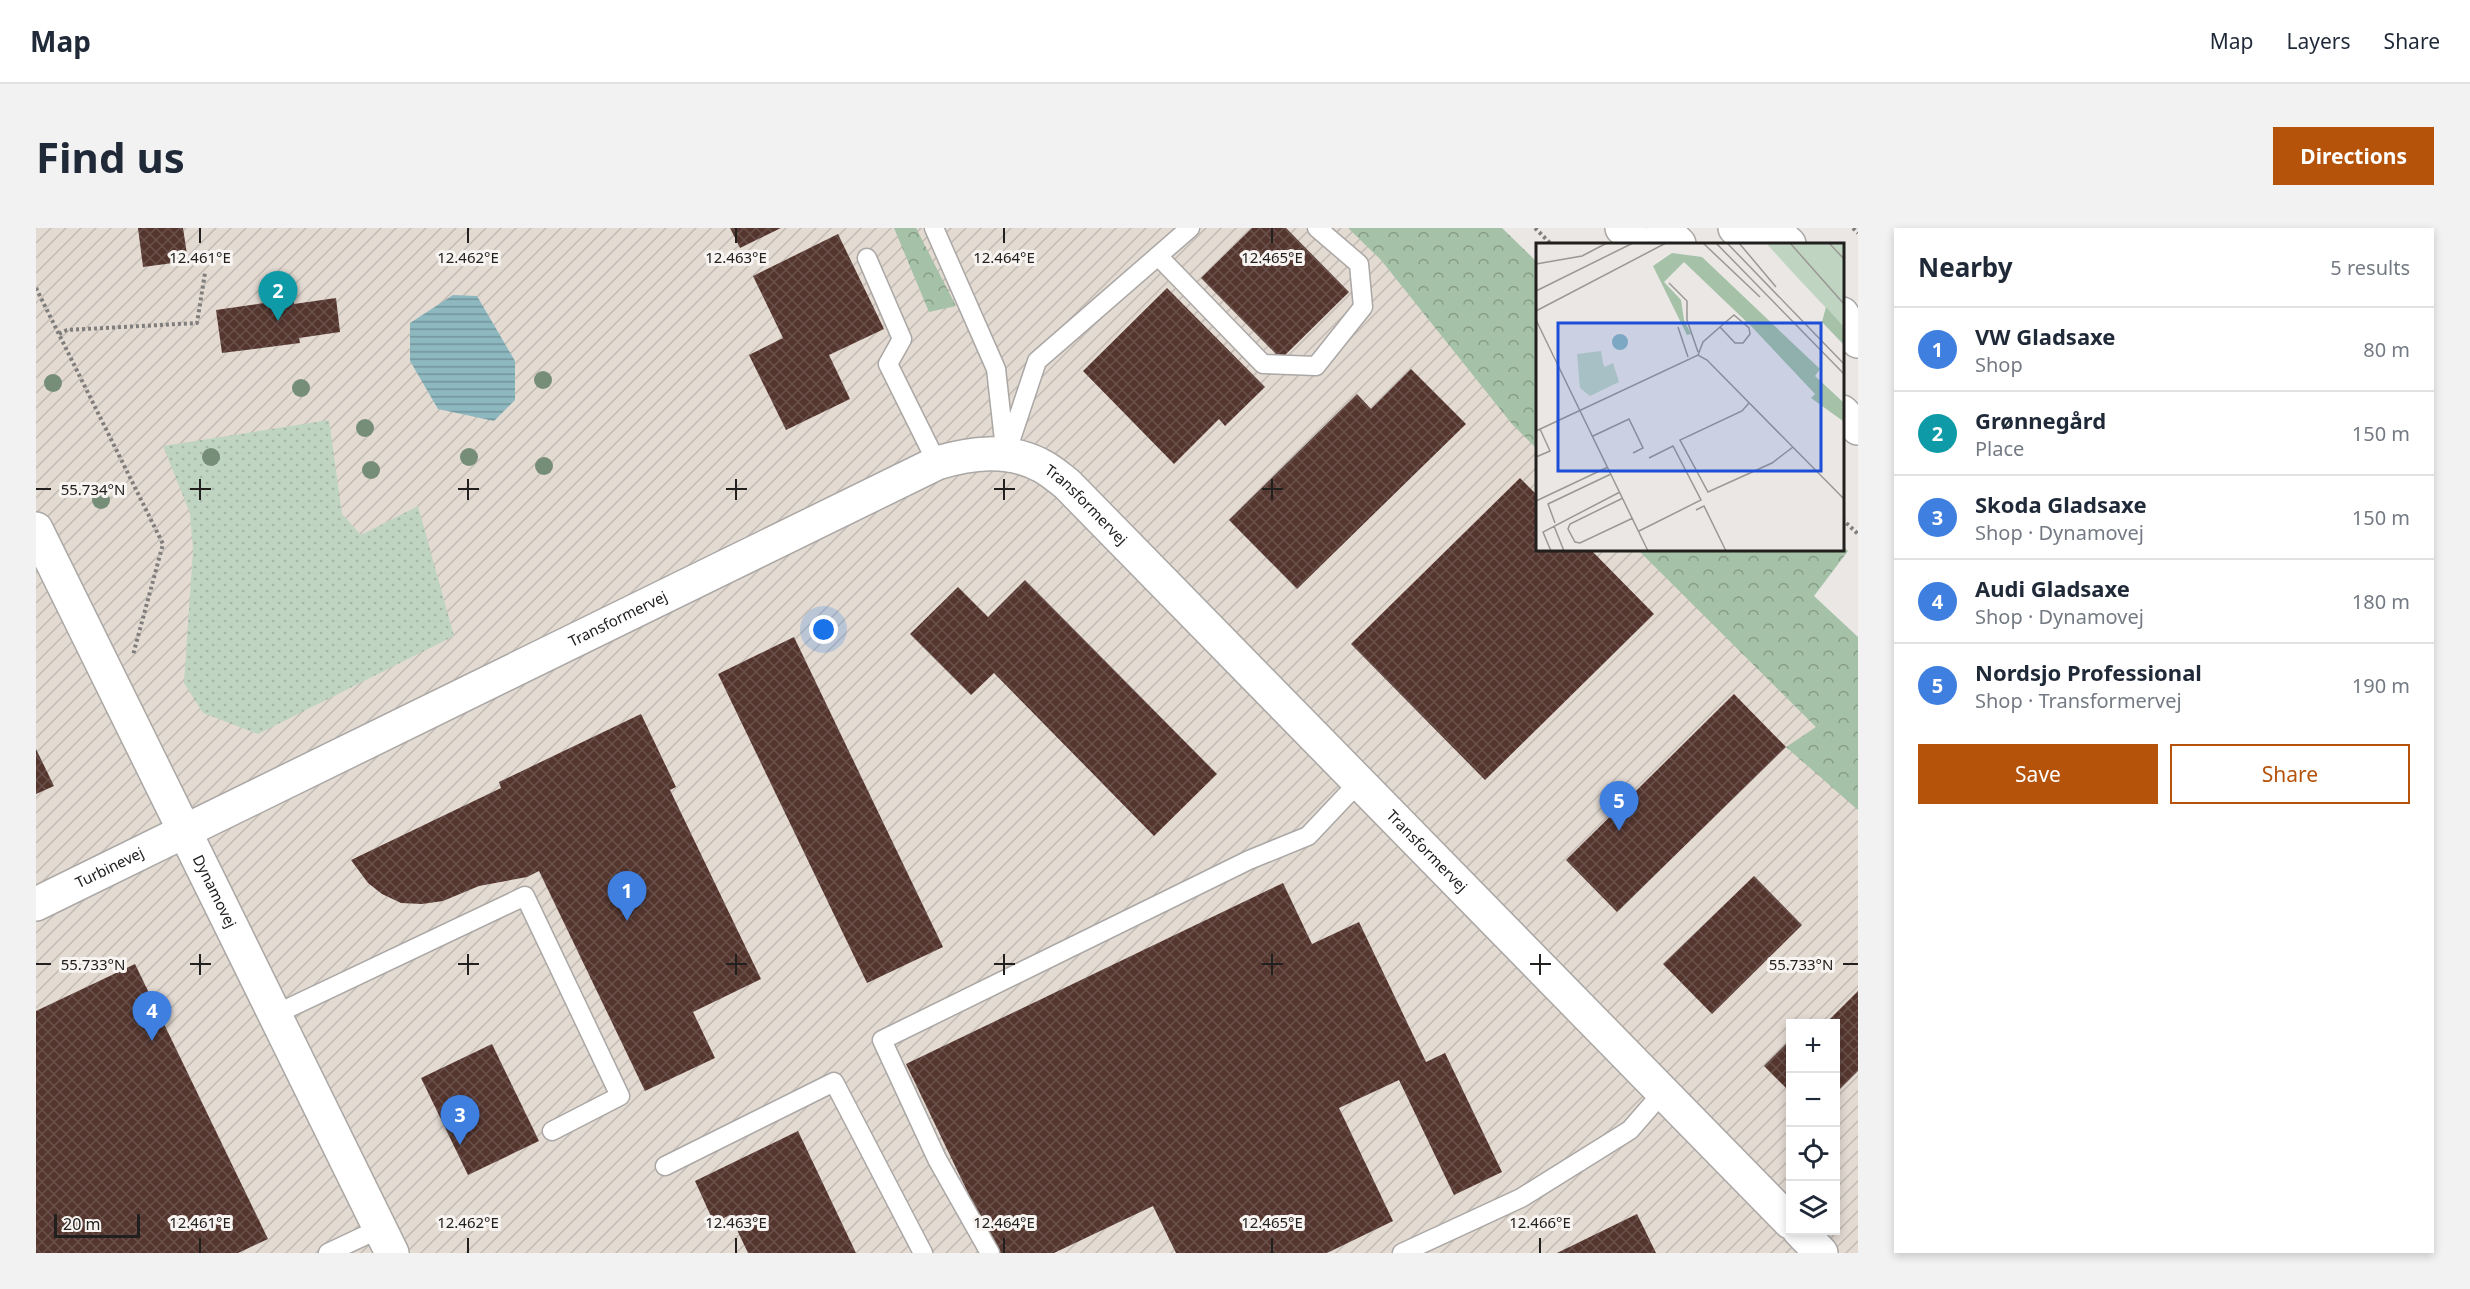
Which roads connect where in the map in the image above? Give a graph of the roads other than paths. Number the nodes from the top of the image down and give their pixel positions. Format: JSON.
{"nodes":[{"id":1,"x":934,"y":228,"type":"edge"},
{"id":2,"x":1190,"y":228,"type":"edge"},
{"id":3,"x":1317,"y":228,"type":"edge"},
{"id":4,"x":1622,"y":228,"type":"edge"},
{"id":5,"x":1663,"y":228,"type":"edge"},
{"id":6,"x":1735,"y":228,"type":"edge"},
{"id":7,"x":1772,"y":228,"type":"edge"},
{"id":8,"x":1638,"y":243,"type":"edge"},
{"id":9,"x":1678,"y":243,"type":"edge"},
{"id":10,"x":1750,"y":243,"type":"edge"},
{"id":11,"x":1788,"y":243,"type":"edge"},
{"id":12,"x":1158,"y":256,"type":"junction"},
{"id":13,"x":867,"y":258,"type":"dead end"},
{"id":14,"x":1843,"y":316,"type":"edge"},
{"id":15,"x":1843,"y":340,"type":"edge"},
{"id":16,"x":1858,"y":341,"type":"edge"},
{"id":17,"x":1858,"y":356,"type":"edge"},
{"id":18,"x":1843,"y":412,"type":"edge"},
{"id":19,"x":1858,"y":428,"type":"edge"},
{"id":20,"x":1006,"y":454,"type":"junction"},
{"id":21,"x":938,"y":463,"type":"junction"},
{"id":22,"x":36,"y":529,"type":"edge"},
{"id":23,"x":1359,"y":782,"type":"junction"},
{"id":24,"x":184,"y":831,"type":"junction"},
{"id":25,"x":36,"y":904,"type":"edge"},
{"id":26,"x":274,"y":1015,"type":"junction"},
{"id":27,"x":1663,"y":1092,"type":"junction"},
{"id":28,"x":552,"y":1131,"type":"dead end"},
{"id":29,"x":665,"y":1166,"type":"dead end"},
{"id":30,"x":1786,"y":1217,"type":"edge"},
{"id":31,"x":1804,"y":1235,"type":"edge"},
{"id":32,"x":386,"y":1240,"type":"edge"},
{"id":33,"x":328,"y":1253,"type":"edge"},
{"id":34,"x":923,"y":1253,"type":"edge"},
{"id":35,"x":990,"y":1253,"type":"edge"},
{"id":36,"x":1402,"y":1253,"type":"edge"},
{"id":37,"x":1821,"y":1253,"type":"edge"}],
"edges":[{"from":1,"to":20,"type":"lane"},
{"from":2,"to":12,"type":"lane"},
{"from":3,"to":12,"type":"lane"},
{"from":4,"to":8,"type":"main road"},
{"from":5,"to":9,"type":"main road"},
{"from":6,"to":10,"type":"main road"},
{"from":7,"to":11,"type":"main road"},
{"from":12,"to":20,"type":"lane"},
{"from":13,"to":21,"type":"lane"},
{"from":14,"to":16,"type":"main road"},
{"from":15,"to":17,"type":"main road"},
{"from":18,"to":19,"type":"main road"},
{"from":20,"to":21,"type":"main road","name":"Transformervej"},
{"from":20,"to":23,"type":"main road","name":"Transformervej"},
{"from":21,"to":24,"type":"main road","name":"Transformervej"},
{"from":22,"to":24,"type":"main road","name":"Dynamovej"},
{"from":23,"to":27,"type":"main road","name":"Transformervej"},
{"from":23,"to":35,"type":"lane"},
{"from":24,"to":25,"type":"main road","name":"Turbinevej"},
{"from":24,"to":26,"type":"main road","name":"Dynamovej"},
{"from":26,"to":28,"type":"lane"},
{"from":26,"to":32,"type":"main road","name":"Dynamovej"},
{"from":27,"to":30,"type":"main road","name":"Transformervej"},
{"from":27,"to":36,"type":"lane"},
{"from":29,"to":34,"type":"lane"},
{"from":31,"to":37,"type":"main road"},
{"from":32,"to":33,"type":"lane"}]}
